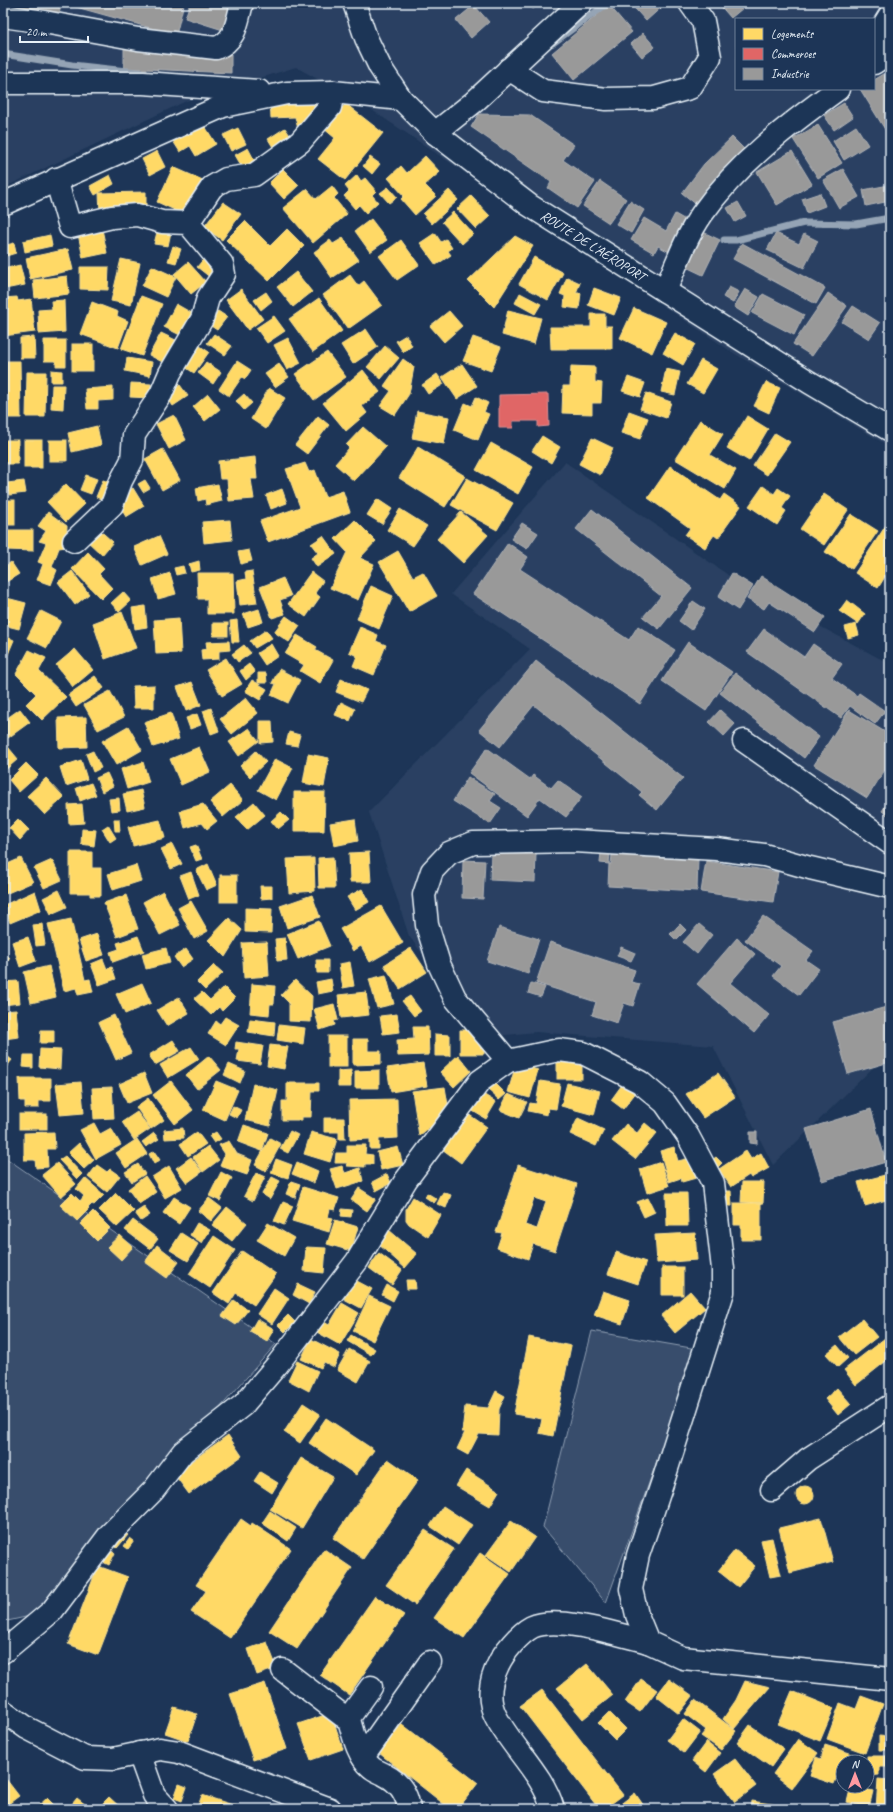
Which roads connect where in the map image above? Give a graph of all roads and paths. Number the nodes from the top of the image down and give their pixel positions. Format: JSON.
{"nodes":[{"id":1,"x":242,"y":3,"type":"edge"},
{"id":2,"x":354,"y":3,"type":"edge"},
{"id":3,"x":581,"y":3,"type":"edge"},
{"id":4,"x":690,"y":3,"type":"edge"},
{"id":5,"x":890,"y":15,"type":"edge"},
{"id":6,"x":3,"y":16,"type":"edge"},
{"id":7,"x":875,"y":39,"type":"edge"},
{"id":8,"x":890,"y":52,"type":"edge"},
{"id":9,"x":875,"y":62,"type":"edge"},
{"id":10,"x":509,"y":69,"type":"junction"},
{"id":11,"x":3,"y":84,"type":"edge"},
{"id":12,"x":837,"y":90,"type":"edge"},
{"id":13,"x":333,"y":92,"type":"junction"},
{"id":14,"x":287,"y":93,"type":"junction"},
{"id":15,"x":401,"y":99,"type":"junction"},
{"id":16,"x":435,"y":134,"type":"junction"},
{"id":17,"x":56,"y":179,"type":"junction"},
{"id":18,"x":3,"y":204,"type":"edge"},
{"id":19,"x":188,"y":223,"type":"junction"},
{"id":20,"x":665,"y":291,"type":"junction"},
{"id":21,"x":890,"y":430,"type":"edge"},
{"id":22,"x":74,"y":541,"type":"dead end"},
{"id":23,"x":744,"y":741,"type":"dead end"},
{"id":24,"x":890,"y":843,"type":"edge"},
{"id":25,"x":890,"y":887,"type":"edge"},
{"id":26,"x":508,"y":1062,"type":"junction"},
{"id":27,"x":890,"y":1406,"type":"edge"},
{"id":28,"x":772,"y":1490,"type":"dead end"},
{"id":29,"x":648,"y":1642,"type":"junction"},
{"id":30,"x":3,"y":1652,"type":"edge"},
{"id":31,"x":430,"y":1662,"type":"dead end"},
{"id":32,"x":283,"y":1670,"type":"dead end"},
{"id":33,"x":890,"y":1679,"type":"edge"},
{"id":34,"x":371,"y":1687,"type":"dead end"},
{"id":35,"x":3,"y":1711,"type":"edge"},
{"id":36,"x":348,"y":1716,"type":"junction"},
{"id":37,"x":139,"y":1753,"type":"junction"},
{"id":38,"x":362,"y":1757,"type":"junction"},
{"id":39,"x":167,"y":1809,"type":"edge"},
{"id":40,"x":330,"y":1809,"type":"edge"},
{"id":41,"x":409,"y":1809,"type":"edge"},
{"id":42,"x":553,"y":1809,"type":"edge"}],
"edges":[{"from":1,"to":6,"type":"main road"},
{"from":2,"to":15,"type":"main road","name":"ROUTE DE L'AÉROPORT"},
{"from":3,"to":10,"type":"main road"},
{"from":4,"to":10,"type":"main road"},
{"from":5,"to":7,"type":"main road"},
{"from":8,"to":9,"type":"main road"},
{"from":10,"to":16,"type":"main road"},
{"from":11,"to":14,"type":"main road"},
{"from":12,"to":20,"type":"main road"},
{"from":13,"to":14,"type":"main road"},
{"from":13,"to":15,"type":"main road"},
{"from":13,"to":19,"type":"main road"},
{"from":14,"to":17,"type":"main road"},
{"from":15,"to":16,"type":"main road","name":"ROUTE DE L'AÉROPORT"},
{"from":16,"to":20,"type":"main road","name":"ROUTE DE L'AÉROPORT"},
{"from":17,"to":18,"type":"main road"},
{"from":17,"to":19,"type":"main road"},
{"from":19,"to":22,"type":"main road"},
{"from":20,"to":21,"type":"main road","name":"ROUTE DE L'AÉROPORT"},
{"from":23,"to":24,"type":"main road"},
{"from":25,"to":26,"type":"main road"},
{"from":26,"to":29,"type":"main road"},
{"from":26,"to":30,"type":"main road"},
{"from":27,"to":28,"type":"main road"},
{"from":29,"to":33,"type":"main road"},
{"from":29,"to":42,"type":"main road"},
{"from":31,"to":38,"type":"main road"},
{"from":32,"to":36,"type":"main road"},
{"from":34,"to":36,"type":"main road"},
{"from":35,"to":37,"type":"main road"},
{"from":36,"to":38,"type":"main road"},
{"from":37,"to":39,"type":"main road"},
{"from":37,"to":40,"type":"main road"},
{"from":38,"to":41,"type":"main road"}]}
